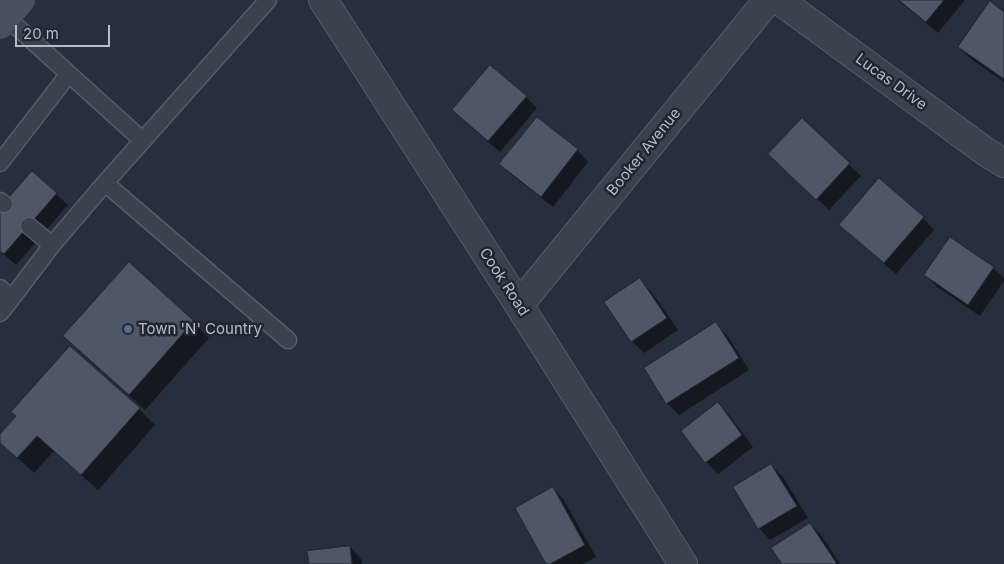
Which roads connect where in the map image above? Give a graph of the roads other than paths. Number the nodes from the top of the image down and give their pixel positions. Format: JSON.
{"nodes":[{"id":1,"x":268,"y":0,"type":"edge"},
{"id":2,"x":323,"y":0,"type":"edge"},
{"id":3,"x":768,"y":0,"type":"edge"},
{"id":4,"x":779,"y":0,"type":"edge"},
{"id":5,"x":9,"y":14,"type":"edge"},
{"id":6,"x":68,"y":75,"type":"junction"},
{"id":7,"x":142,"y":140,"type":"junction"},
{"id":8,"x":0,"y":163,"type":"edge"},
{"id":9,"x":1004,"y":163,"type":"edge"},
{"id":10,"x":105,"y":183,"type":"junction"},
{"id":11,"x":29,"y":226,"type":"dead end"},
{"id":12,"x":52,"y":245,"type":"junction"},
{"id":13,"x":6,"y":293,"type":"edge"},
{"id":14,"x":519,"y":304,"type":"junction"},
{"id":15,"x":0,"y":312,"type":"edge"},
{"id":16,"x":288,"y":340,"type":"dead end"},
{"id":17,"x":684,"y":564,"type":"edge"}],
"edges":[{"from":1,"to":7,"type":"lane"},
{"from":2,"to":14,"type":"street","name":"Cook Road"},
{"from":3,"to":14,"type":"street","name":"Booker Avenue"},
{"from":4,"to":9,"type":"street","name":"Lucas Drive"},
{"from":5,"to":6,"type":"lane"},
{"from":6,"to":7,"type":"lane"},
{"from":6,"to":8,"type":"lane"},
{"from":7,"to":10,"type":"lane"},
{"from":10,"to":12,"type":"lane"},
{"from":10,"to":16,"type":"lane"},
{"from":11,"to":12,"type":"lane"},
{"from":12,"to":13,"type":"lane"},
{"from":13,"to":15,"type":"lane"},
{"from":14,"to":17,"type":"street","name":"Cook Road"}]}
